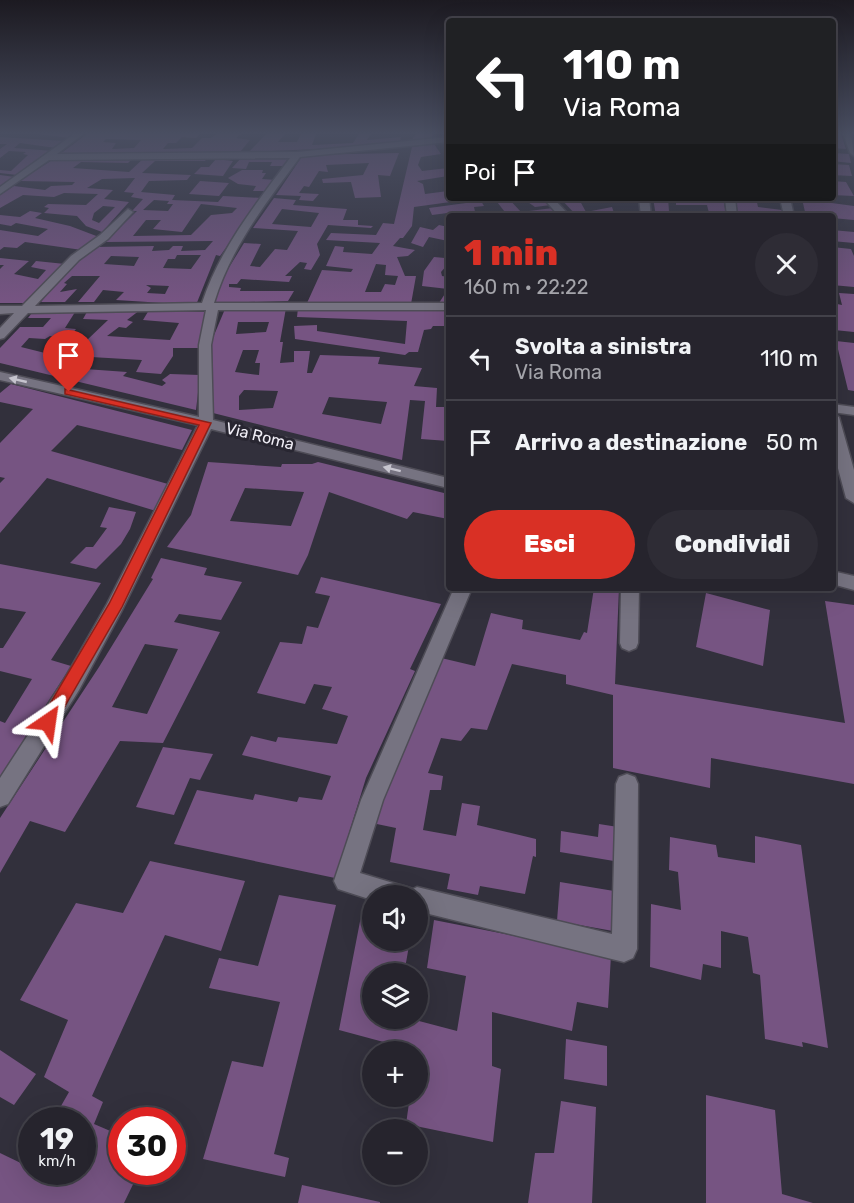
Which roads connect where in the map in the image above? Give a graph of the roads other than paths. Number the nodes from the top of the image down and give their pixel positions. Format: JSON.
{"nodes":[{"id":1,"x":272,"y":190,"type":"edge"},
{"id":2,"x":551,"y":201,"type":"edge"},
{"id":3,"x":128,"y":212,"type":"dead end"},
{"id":4,"x":562,"y":213,"type":"edge"},
{"id":5,"x":446,"y":307,"type":"edge"},
{"id":6,"x":27,"y":308,"type":"junction"},
{"id":7,"x":212,"y":308,"type":"junction"},
{"id":8,"x":0,"y":310,"type":"edge"},
{"id":9,"x":0,"y":335,"type":"edge"},
{"id":10,"x":0,"y":376,"type":"edge"},
{"id":11,"x":836,"y":409,"type":"edge"},
{"id":12,"x":854,"y":411,"type":"edge"},
{"id":13,"x":206,"y":423,"type":"junction"},
{"id":14,"x":836,"y":432,"type":"edge"},
{"id":15,"x":446,"y":483,"type":"edge"},
{"id":16,"x":854,"y":498,"type":"edge"},
{"id":17,"x":836,"y":578,"type":"edge"},
{"id":18,"x":854,"y":583,"type":"edge"},
{"id":19,"x":462,"y":591,"type":"edge"},
{"id":20,"x":630,"y":591,"type":"edge"},
{"id":21,"x":629,"y":643,"type":"dead end"},
{"id":22,"x":627,"y":784,"type":"dead end"},
{"id":23,"x":0,"y":797,"type":"edge"},
{"id":24,"x":362,"y":885,"type":"edge"},
{"id":25,"x":428,"y":901,"type":"edge"}],
"edges":[{"from":1,"to":7,"type":"street"},
{"from":2,"to":4,"type":"street"},
{"from":3,"to":6,"type":"street"},
{"from":5,"to":7,"type":"street"},
{"from":6,"to":7,"type":"street"},
{"from":6,"to":8,"type":"street"},
{"from":6,"to":9,"type":"street"},
{"from":7,"to":13,"type":"street"},
{"from":13,"to":10,"type":"street","name":"Via Roma","one_way":true},
{"from":11,"to":12,"type":"street"},
{"from":15,"to":13,"type":"street","name":"Via Roma","one_way":true},
{"from":13,"to":23,"type":"street"},
{"from":14,"to":16,"type":"street"},
{"from":17,"to":18,"type":"street"},
{"from":19,"to":24,"type":"street"},
{"from":20,"to":21,"type":"street"},
{"from":22,"to":25,"type":"street"}]}
